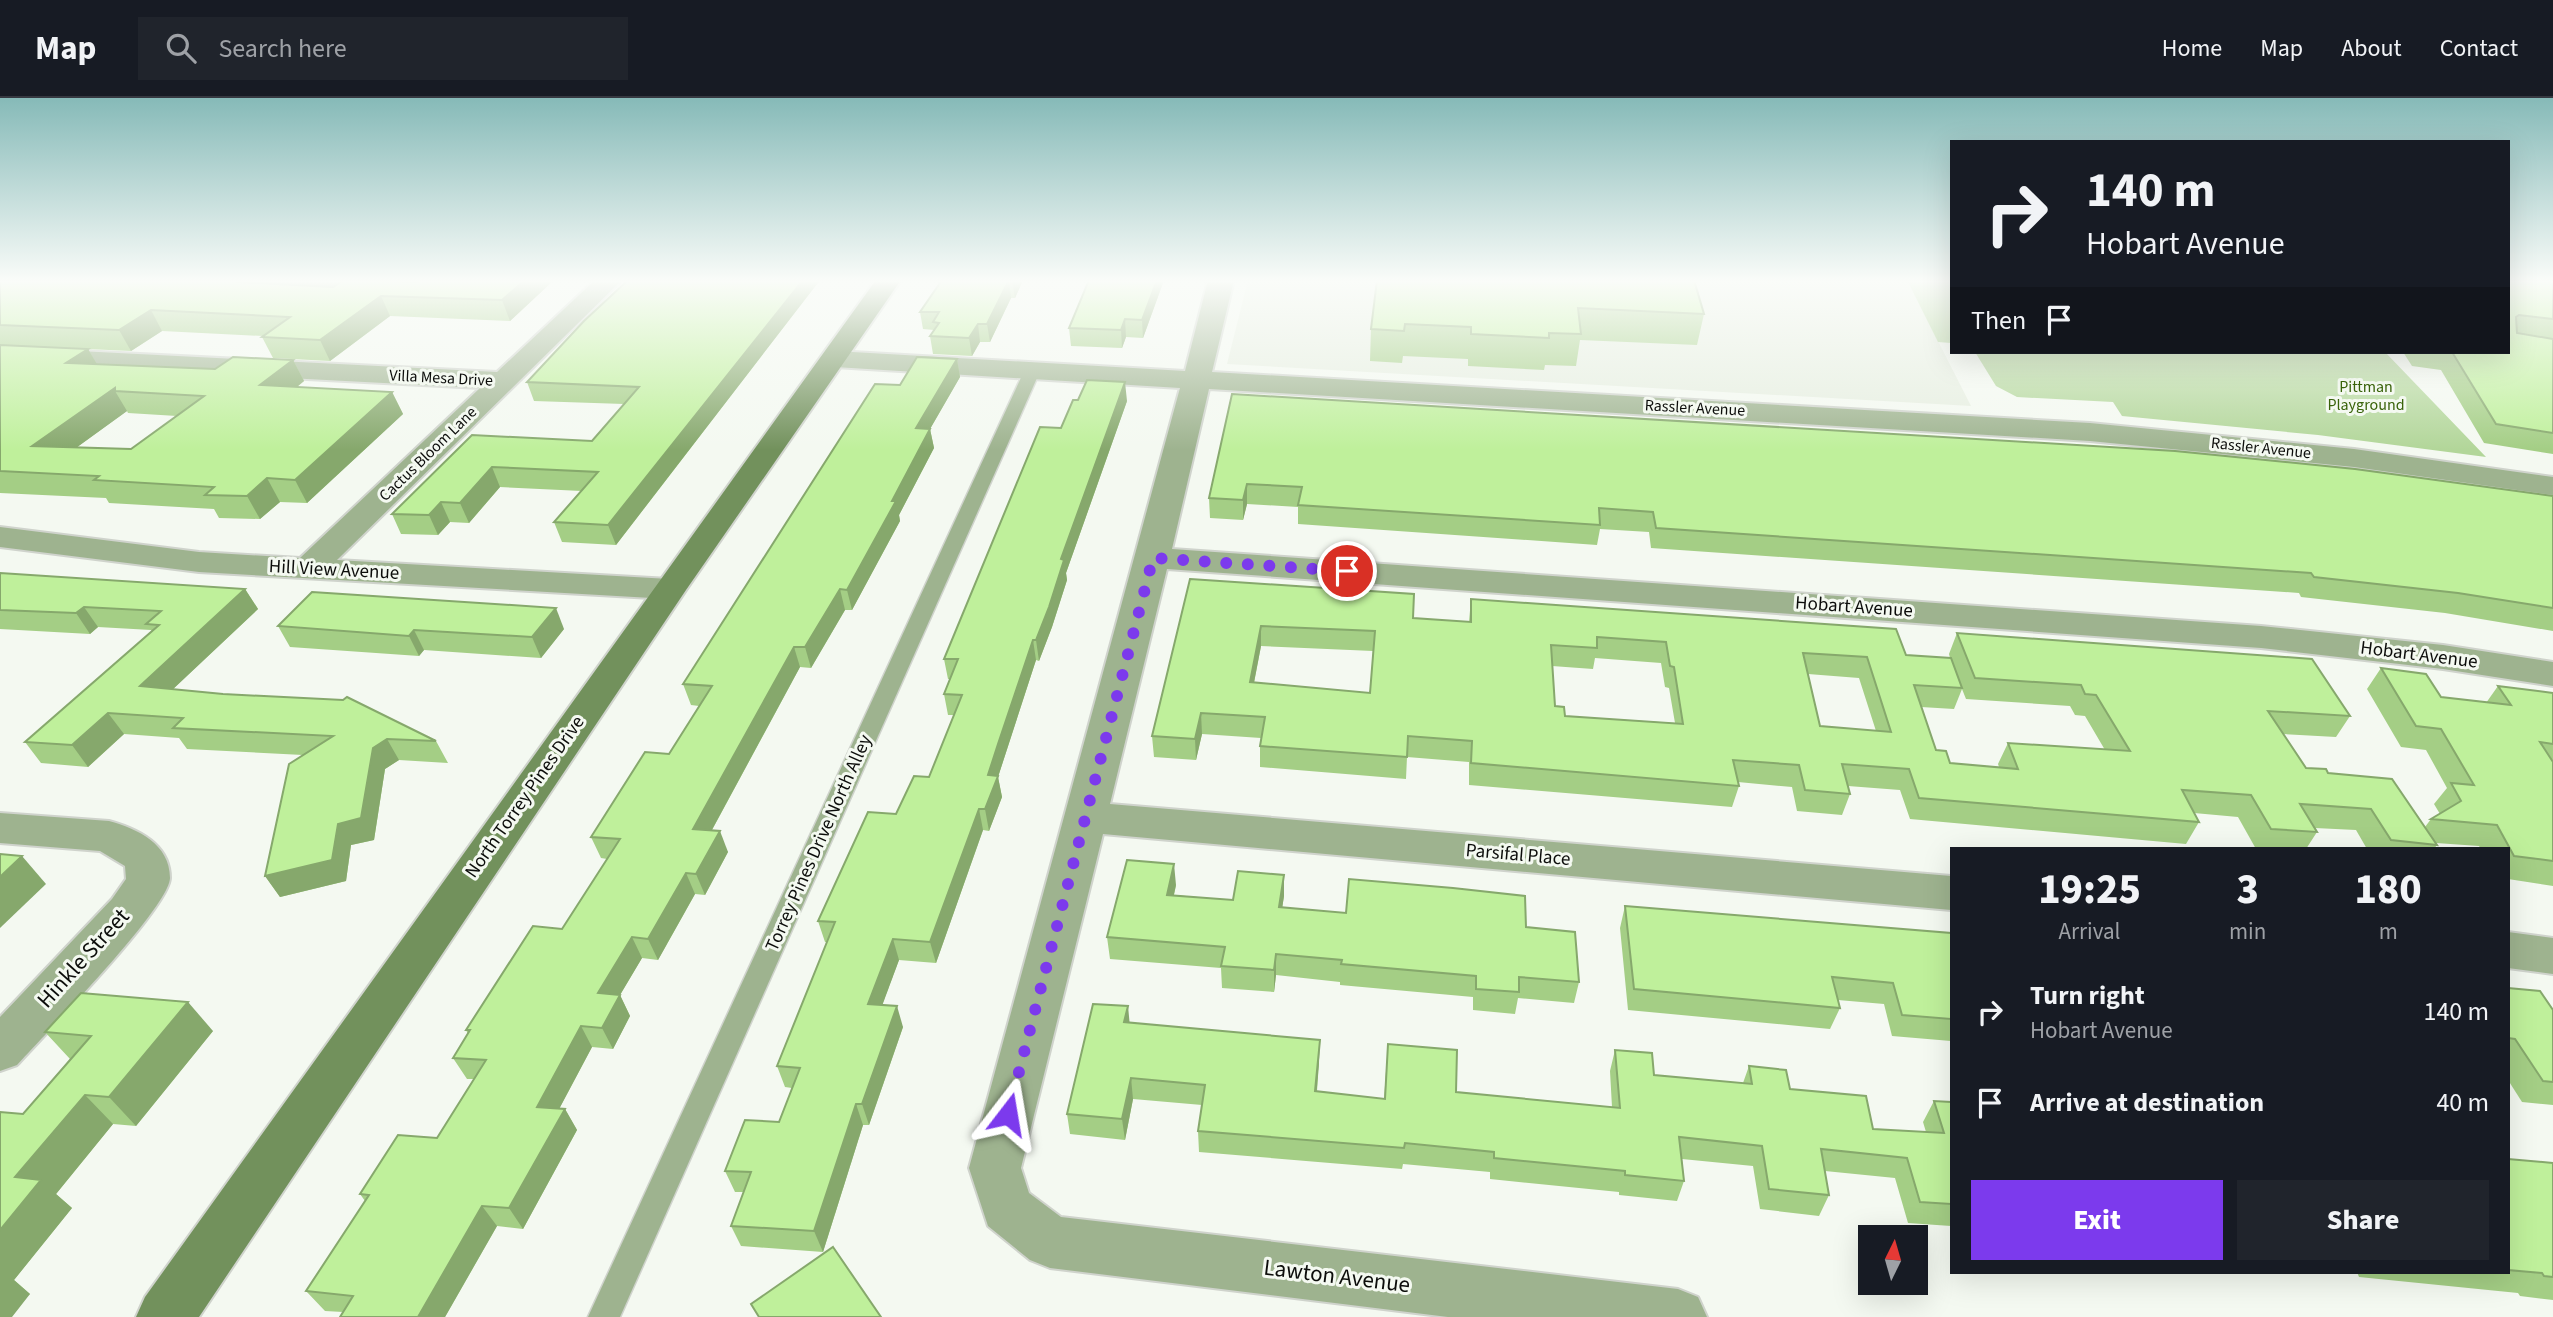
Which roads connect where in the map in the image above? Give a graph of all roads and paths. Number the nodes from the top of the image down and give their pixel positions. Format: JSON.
{"nodes":[{"id":1,"x":550,"y":337,"type":"edge"},
{"id":2,"x":850,"y":337,"type":"edge"},
{"id":3,"x":1206,"y":337,"type":"edge"},
{"id":4,"x":0,"y":355,"type":"edge"},
{"id":5,"x":835,"y":359,"type":"junction"},
{"id":6,"x":1033,"y":369,"type":"junction"},
{"id":7,"x":1195,"y":379,"type":"junction"},
{"id":8,"x":504,"y":382,"type":"junction"},
{"id":9,"x":2553,"y":486,"type":"edge"},
{"id":10,"x":0,"y":537,"type":"edge"},
{"id":11,"x":1153,"y":558,"type":"junction"},
{"id":12,"x":308,"y":569,"type":"junction"},
{"id":13,"x":669,"y":589,"type":"junction"},
{"id":14,"x":2553,"y":674,"type":"edge"},
{"id":15,"x":1084,"y":817,"type":"junction"},
{"id":16,"x":0,"y":828,"type":"edge"},
{"id":17,"x":1950,"y":893,"type":"edge"},
{"id":18,"x":2510,"y":950,"type":"edge"},
{"id":19,"x":2553,"y":956,"type":"edge"},
{"id":20,"x":0,"y":1050,"type":"edge"},
{"id":21,"x":165,"y":1317,"type":"edge"},
{"id":22,"x":604,"y":1317,"type":"edge"},
{"id":23,"x":1678,"y":1317,"type":"edge"}],
"edges":[{"from":1,"to":8,"type":"street","name":"Cactus Bloom Lane"},
{"from":2,"to":5,"type":"main road","name":"North Torrey Pines Drive"},
{"from":3,"to":7,"type":"street"},
{"from":4,"to":8,"type":"street","name":"Villa Mesa Drive"},
{"from":5,"to":6,"type":"street","name":"Rassler Avenue"},
{"from":5,"to":13,"type":"main road","name":"North Torrey Pines Drive"},
{"from":6,"to":7,"type":"street","name":"Rassler Avenue"},
{"from":6,"to":22,"type":"lane","name":"Torrey Pines Drive North Alley"},
{"from":7,"to":9,"type":"street","name":"Rassler Avenue"},
{"from":7,"to":11,"type":"street"},
{"from":8,"to":12,"type":"street","name":"Cactus Bloom Lane"},
{"from":10,"to":12,"type":"street","name":"Hill View Avenue"},
{"from":11,"to":14,"type":"street","name":"Hobart Avenue"},
{"from":11,"to":15,"type":"street"},
{"from":12,"to":13,"type":"street","name":"Hill View Avenue"},
{"from":13,"to":21,"type":"main road","name":"North Torrey Pines Drive"},
{"from":15,"to":17,"type":"street","name":"Parsifal Place"},
{"from":15,"to":23,"type":"street","name":"Lawton Avenue"},
{"from":16,"to":20,"type":"street","name":"Hinkle Street"},
{"from":18,"to":19,"type":"street"}]}
